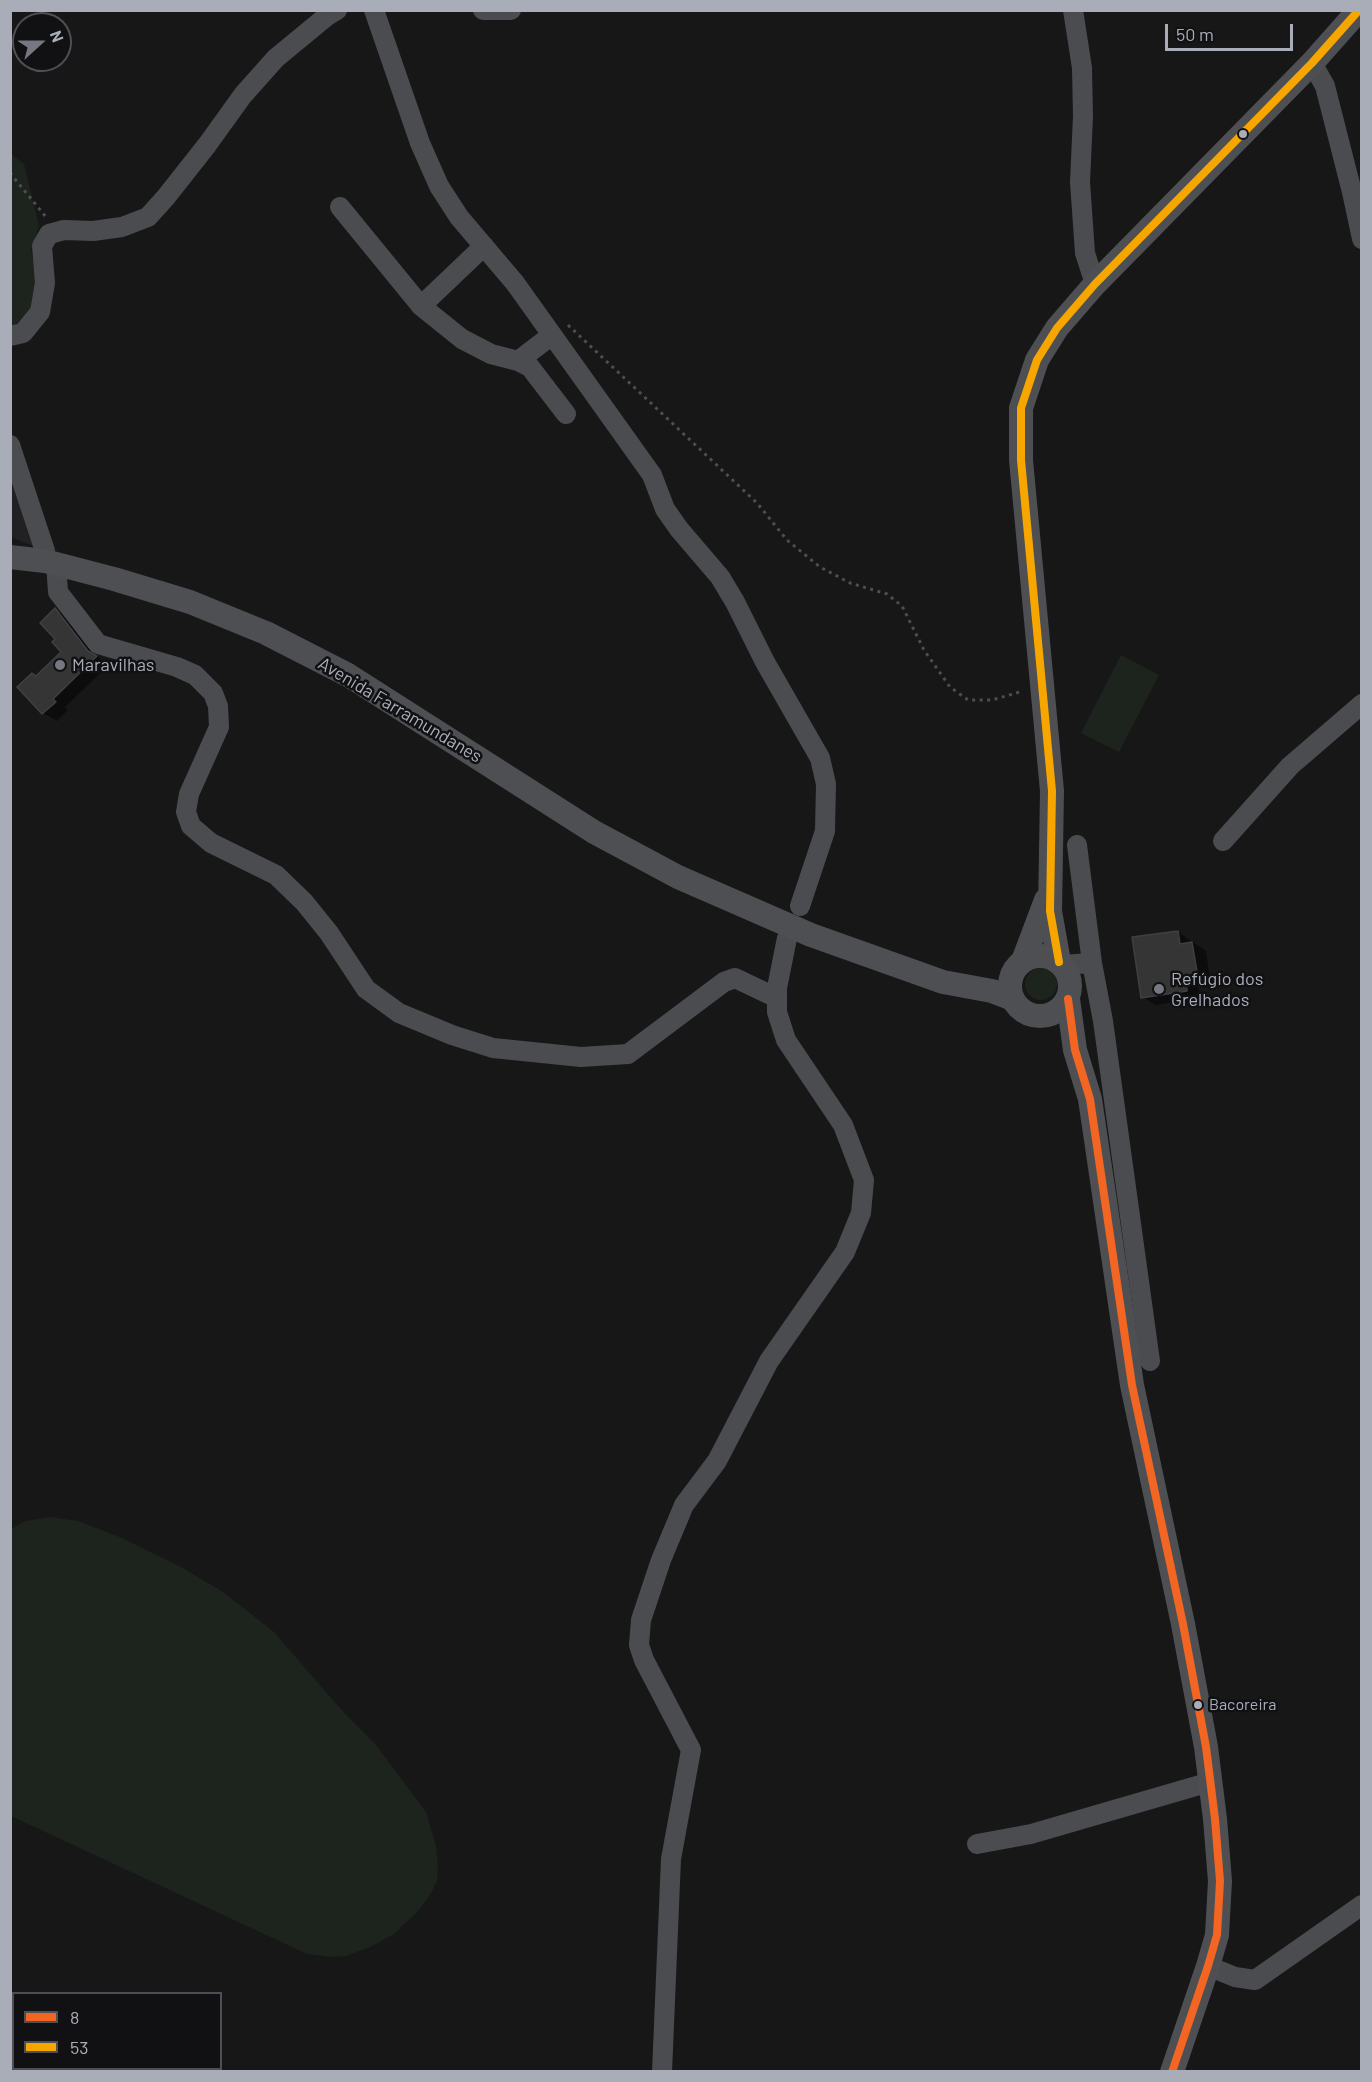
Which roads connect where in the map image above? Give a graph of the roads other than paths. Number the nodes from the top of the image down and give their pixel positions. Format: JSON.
{"nodes":[{"id":1,"x":374,"y":10,"type":"edge"},
{"id":2,"x":483,"y":10,"type":"edge"},
{"id":3,"x":511,"y":10,"type":"edge"},
{"id":4,"x":1073,"y":10,"type":"edge"},
{"id":5,"x":1359,"y":10,"type":"edge"},
{"id":6,"x":329,"y":12,"type":"edge"},
{"id":7,"x":1312,"y":63,"type":"junction"},
{"id":8,"x":1357,"y":191,"type":"edge"},
{"id":9,"x":340,"y":207,"type":"dead end"},
{"id":10,"x":1362,"y":239,"type":"edge"},
{"id":11,"x":484,"y":246,"type":"junction"},
{"id":12,"x":1095,"y":284,"type":"junction"},
{"id":13,"x":421,"y":306,"type":"junction"},
{"id":14,"x":557,"y":327,"type":"junction"},
{"id":15,"x":10,"y":336,"type":"edge"},
{"id":16,"x":518,"y":361,"type":"junction"},
{"id":17,"x":566,"y":414,"type":"dead end"},
{"id":18,"x":10,"y":445,"type":"edge"},
{"id":19,"x":10,"y":557,"type":"edge"},
{"id":20,"x":50,"y":562,"type":"junction"},
{"id":21,"x":1362,"y":704,"type":"edge"},
{"id":22,"x":1223,"y":841,"type":"dead end"},
{"id":23,"x":1077,"y":845,"type":"dead end"},
{"id":24,"x":1051,"y":880,"type":"junction"},
{"id":25,"x":800,"y":906,"type":"dead end"},
{"id":26,"x":787,"y":938,"type":"dead end"},
{"id":27,"x":1092,"y":963,"type":"junction"},
{"id":28,"x":1060,"y":964,"type":"junction"},
{"id":29,"x":1019,"y":965,"type":"junction"},
{"id":30,"x":962,"y":984,"type":"junction"},
{"id":31,"x":1098,"y":989,"type":"junction"},
{"id":32,"x":1069,"y":996,"type":"junction"},
{"id":33,"x":777,"y":999,"type":"junction"},
{"id":34,"x":1013,"y":999,"type":"junction"},
{"id":35,"x":1033,"y":1016,"type":"junction"},
{"id":36,"x":1079,"y":1062,"type":"junction"},
{"id":37,"x":1150,"y":1361,"type":"dead end"},
{"id":38,"x":1210,"y":1782,"type":"junction"},
{"id":39,"x":977,"y":1844,"type":"dead end"},
{"id":40,"x":1362,"y":1905,"type":"edge"},
{"id":41,"x":1209,"y":1965,"type":"junction"},
{"id":42,"x":662,"y":2072,"type":"edge"},
{"id":43,"x":1172,"y":2072,"type":"edge"}],
"edges":[{"from":1,"to":11,"type":"street"},
{"from":2,"to":3,"type":"street"},
{"from":4,"to":12,"type":"street"},
{"from":5,"to":7,"type":"main road"},
{"from":6,"to":15,"type":"street"},
{"from":7,"to":8,"type":"street"},
{"from":7,"to":12,"type":"main road"},
{"from":8,"to":10,"type":"street"},
{"from":9,"to":13,"type":"street"},
{"from":11,"to":13,"type":"street"},
{"from":11,"to":14,"type":"street"},
{"from":12,"to":24,"type":"main road"},
{"from":13,"to":16,"type":"street"},
{"from":14,"to":16,"type":"street"},
{"from":14,"to":25,"type":"street"},
{"from":16,"to":17,"type":"street"},
{"from":18,"to":20,"type":"street"},
{"from":19,"to":20,"type":"main road","name":"Avenida Farramundanes"},
{"from":20,"to":30,"type":"main road","name":"Avenida Farramundanes"},
{"from":20,"to":33,"type":"street"},
{"from":21,"to":22,"type":"street"},
{"from":23,"to":27,"type":"street"},
{"from":24,"to":28,"type":"main road"},
{"from":24,"to":29,"type":"main road"},
{"from":26,"to":33,"type":"street"},
{"from":27,"to":28,"type":"street"},
{"from":27,"to":31,"type":"street"},
{"from":28,"to":29,"type":"main road"},
{"from":28,"to":32,"type":"main road"},
{"from":29,"to":30,"type":"main road"},
{"from":29,"to":34,"type":"main road"},
{"from":30,"to":34,"type":"main road","name":"Avenida Farramundanes"},
{"from":31,"to":32,"type":"street"},
{"from":31,"to":37,"type":"street"},
{"from":32,"to":35,"type":"main road"},
{"from":32,"to":36,"type":"main road"},
{"from":33,"to":42,"type":"street"},
{"from":34,"to":35,"type":"main road"},
{"from":35,"to":36,"type":"main road"},
{"from":36,"to":38,"type":"main road"},
{"from":38,"to":39,"type":"street"},
{"from":38,"to":41,"type":"main road"},
{"from":40,"to":41,"type":"street"},
{"from":41,"to":43,"type":"main road"}]}
